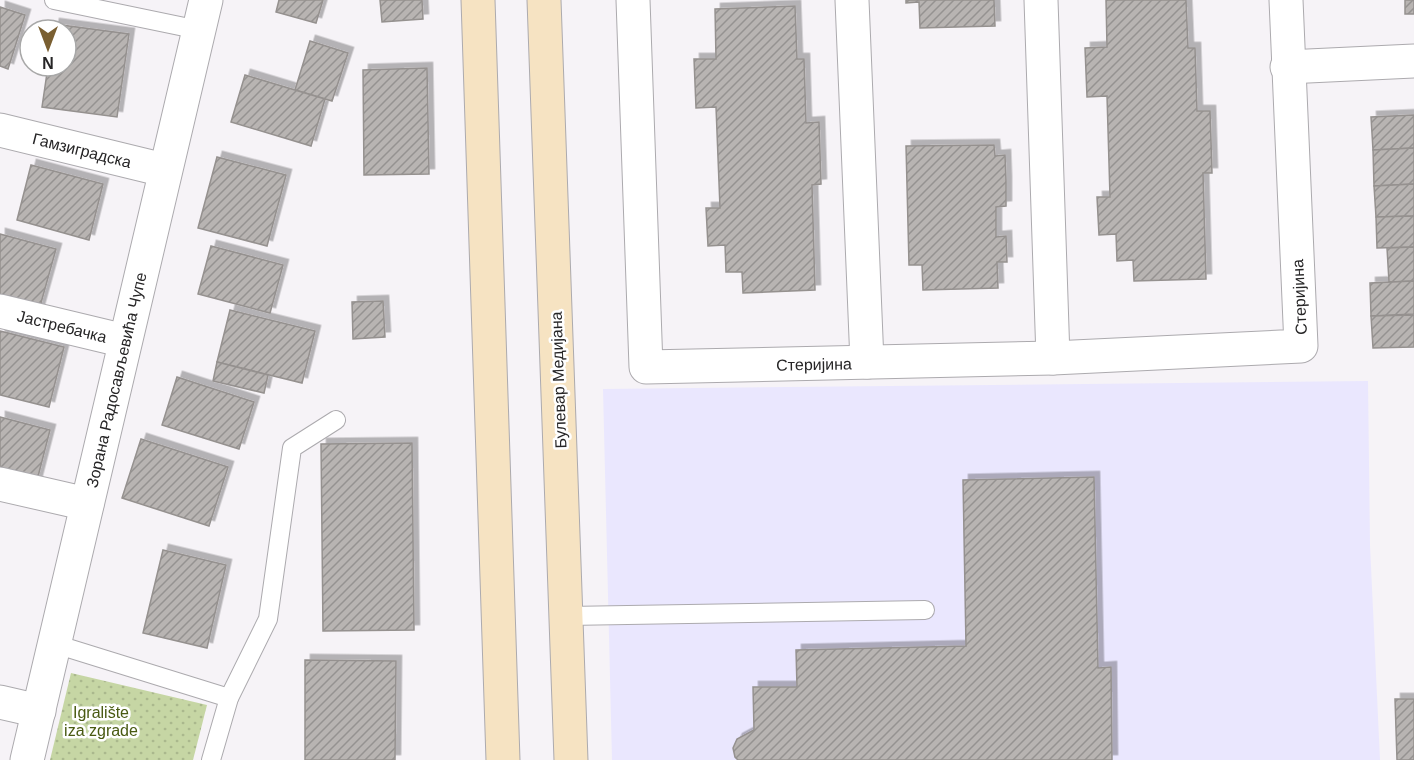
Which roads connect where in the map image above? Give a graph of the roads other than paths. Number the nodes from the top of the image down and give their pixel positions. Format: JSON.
{"nodes":[{"id":1,"x":54,"y":0,"type":"edge"},
{"id":2,"x":478,"y":0,"type":"edge"},
{"id":3,"x":544,"y":0,"type":"edge"},
{"id":4,"x":633,"y":0,"type":"edge"},
{"id":5,"x":852,"y":0,"type":"edge"},
{"id":6,"x":1041,"y":0,"type":"edge"},
{"id":7,"x":1286,"y":0,"type":"edge"},
{"id":8,"x":202,"y":15,"type":"edge"},
{"id":9,"x":1414,"y":61,"type":"edge"},
{"id":10,"x":1287,"y":67,"type":"junction"},
{"id":11,"x":0,"y":130,"type":"edge"},
{"id":12,"x":164,"y":170,"type":"junction"},
{"id":13,"x":0,"y":311,"type":"edge"},
{"id":14,"x":125,"y":342,"type":"junction"},
{"id":15,"x":1053,"y":358,"type":"junction"},
{"id":16,"x":867,"y":362,"type":"junction"},
{"id":17,"x":336,"y":420,"type":"dead end"},
{"id":18,"x":0,"y":484,"type":"edge"},
{"id":19,"x":87,"y":504,"type":"junction"},
{"id":20,"x":925,"y":610,"type":"dead end"},
{"id":21,"x":567,"y":616,"type":"junction"},
{"id":22,"x":55,"y":644,"type":"junction"},
{"id":23,"x":229,"y":698,"type":"junction"},
{"id":24,"x":0,"y":702,"type":"edge"},
{"id":25,"x":39,"y":711,"type":"junction"},
{"id":26,"x":27,"y":760,"type":"edge"},
{"id":27,"x":211,"y":760,"type":"edge"},
{"id":28,"x":503,"y":760,"type":"edge"},
{"id":29,"x":571,"y":760,"type":"edge"}],
"edges":[{"from":1,"to":8,"type":"lane"},
{"from":2,"to":28,"type":"main road"},
{"from":3,"to":21,"type":"main road","name":"Булевар Медијана"},
{"from":4,"to":16,"type":"street","name":"Стеријина"},
{"from":5,"to":16,"type":"street"},
{"from":6,"to":15,"type":"street"},
{"from":7,"to":10,"type":"street","name":"Стеријина"},
{"from":8,"to":12,"type":"street","name":"Зорана Радосављевића Чупе"},
{"from":9,"to":10,"type":"street"},
{"from":10,"to":15,"type":"street","name":"Стеријина"},
{"from":11,"to":12,"type":"street","name":"Гамзиградска"},
{"from":12,"to":14,"type":"street","name":"Зорана Радосављевића Чупе"},
{"from":13,"to":14,"type":"street","name":"Јастребачка"},
{"from":14,"to":19,"type":"street","name":"Зорана Радосављевића Чупе"},
{"from":15,"to":16,"type":"street","name":"Стеријина"},
{"from":17,"to":23,"type":"lane"},
{"from":18,"to":19,"type":"street"},
{"from":19,"to":22,"type":"street","name":"Зорана Радосављевића Чупе"},
{"from":20,"to":21,"type":"lane"},
{"from":21,"to":29,"type":"main road","name":"Булевар Медијана"},
{"from":22,"to":23,"type":"lane"},
{"from":22,"to":25,"type":"street","name":"Зорана Радосављевића Чупе"},
{"from":23,"to":27,"type":"lane"},
{"from":24,"to":25,"type":"street"},
{"from":25,"to":26,"type":"street","name":"Зорана Радосављевића Чупе"}]}
